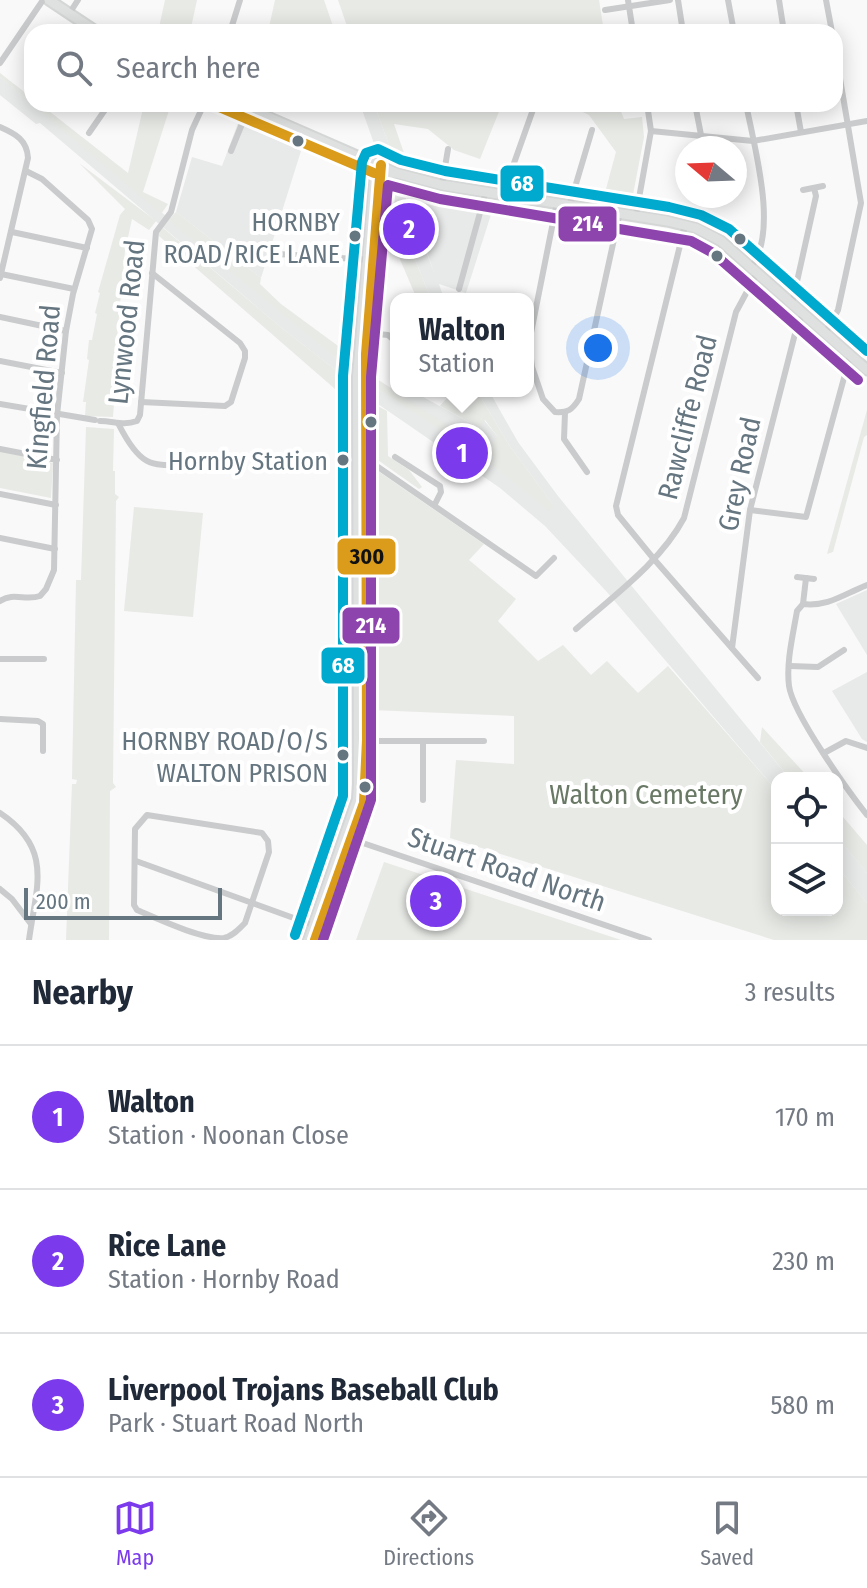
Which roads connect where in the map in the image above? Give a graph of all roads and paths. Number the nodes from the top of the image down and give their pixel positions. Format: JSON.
{"nodes":[{"id":1,"x":46,"y":0,"type":"edge"},
{"id":2,"x":78,"y":0,"type":"edge"},
{"id":3,"x":240,"y":0,"type":"edge"},
{"id":4,"x":670,"y":0,"type":"edge"},
{"id":5,"x":678,"y":0,"type":"edge"},
{"id":6,"x":728,"y":0,"type":"edge"},
{"id":7,"x":779,"y":0,"type":"edge"},
{"id":8,"x":826,"y":0,"type":"edge"},
{"id":9,"x":628,"y":3,"type":"edge"},
{"id":10,"x":605,"y":10,"type":"dead end"},
{"id":11,"x":69,"y":14,"type":"junction"},
{"id":12,"x":28,"y":24,"type":"edge"},
{"id":13,"x":83,"y":24,"type":"edge"},
{"id":14,"x":232,"y":24,"type":"edge"},
{"id":15,"x":632,"y":24,"type":"edge"},
{"id":16,"x":682,"y":24,"type":"edge"},
{"id":17,"x":732,"y":24,"type":"edge"},
{"id":18,"x":783,"y":24,"type":"edge"},
{"id":19,"x":830,"y":24,"type":"edge"},
{"id":20,"x":24,"y":30,"type":"edge"},
{"id":21,"x":0,"y":63,"type":"edge"},
{"id":22,"x":843,"y":95,"type":"edge"},
{"id":23,"x":103,"y":112,"type":"edge"},
{"id":24,"x":201,"y":112,"type":"edge"},
{"id":25,"x":229,"y":112,"type":"edge"},
{"id":26,"x":256,"y":112,"type":"edge"},
{"id":27,"x":532,"y":112,"type":"edge"},
{"id":28,"x":648,"y":112,"type":"edge"},
{"id":29,"x":697,"y":112,"type":"edge"},
{"id":30,"x":748,"y":112,"type":"edge"},
{"id":31,"x":797,"y":112,"type":"edge"},
{"id":32,"x":244,"y":119,"type":"junction"},
{"id":33,"x":867,"y":121,"type":"edge"},
{"id":34,"x":848,"y":124,"type":"junction"},
{"id":35,"x":0,"y":127,"type":"edge"},
{"id":36,"x":592,"y":130,"type":"dead end"},
{"id":37,"x":651,"y":131,"type":"junction"},
{"id":38,"x":801,"y":132,"type":"junction"},
{"id":39,"x":89,"y":133,"type":"dead end"},
{"id":40,"x":701,"y":135,"type":"junction"},
{"id":41,"x":753,"y":141,"type":"junction"},
{"id":42,"x":448,"y":149,"type":"dead end"},
{"id":43,"x":231,"y":151,"type":"dead end"},
{"id":44,"x":384,"y":170,"type":"junction"},
{"id":45,"x":26,"y":171,"type":"junction"},
{"id":46,"x":442,"y":185,"type":"junction"},
{"id":47,"x":823,"y":186,"type":"dead end"},
{"id":48,"x":814,"y":188,"type":"junction"},
{"id":49,"x":803,"y":190,"type":"dead end"},
{"id":50,"x":486,"y":191,"type":"junction"},
{"id":51,"x":503,"y":194,"type":"junction"},
{"id":52,"x":557,"y":202,"type":"junction"},
{"id":53,"x":570,"y":204,"type":"junction"},
{"id":54,"x":620,"y":212,"type":"junction"},
{"id":55,"x":636,"y":215,"type":"junction"},
{"id":56,"x":685,"y":225,"type":"junction"},
{"id":57,"x":12,"y":232,"type":"junction"},
{"id":58,"x":87,"y":248,"type":"junction"},
{"id":59,"x":278,"y":254,"type":"dead end"},
{"id":60,"x":370,"y":260,"type":"junction"},
{"id":61,"x":754,"y":270,"type":"junction"},
{"id":62,"x":152,"y":273,"type":"junction"},
{"id":63,"x":1,"y":276,"type":"edge"},
{"id":64,"x":74,"y":289,"type":"junction"},
{"id":65,"x":459,"y":289,"type":"dead end"},
{"id":66,"x":792,"y":304,"type":"junction"},
{"id":67,"x":804,"y":314,"type":"junction"},
{"id":68,"x":0,"y":317,"type":"edge"},
{"id":69,"x":534,"y":318,"type":"edge"},
{"id":70,"x":66,"y":331,"type":"junction"},
{"id":71,"x":826,"y":332,"type":"junction"},
{"id":72,"x":367,"y":333,"type":"junction"},
{"id":73,"x":390,"y":337,"type":"edge"},
{"id":74,"x":851,"y":355,"type":"junction"},
{"id":75,"x":0,"y":361,"type":"edge"},
{"id":76,"x":867,"y":370,"type":"edge"},
{"id":77,"x":62,"y":373,"type":"junction"},
{"id":78,"x":534,"y":373,"type":"edge"},
{"id":79,"x":141,"y":402,"type":"junction"},
{"id":80,"x":0,"y":404,"type":"edge"},
{"id":81,"x":565,"y":413,"type":"junction"},
{"id":82,"x":57,"y":415,"type":"junction"},
{"id":83,"x":116,"y":423,"type":"junction"},
{"id":84,"x":0,"y":449,"type":"edge"},
{"id":85,"x":412,"y":455,"type":"dead end"},
{"id":86,"x":395,"y":457,"type":"dead end"},
{"id":87,"x":57,"y":460,"type":"junction"},
{"id":88,"x":361,"y":464,"type":"junction"},
{"id":89,"x":405,"y":464,"type":"junction"},
{"id":90,"x":204,"y":465,"type":"dead end"},
{"id":91,"x":587,"y":472,"type":"dead end"},
{"id":92,"x":0,"y":494,"type":"edge"},
{"id":93,"x":435,"y":504,"type":"junction"},
{"id":94,"x":56,"y":505,"type":"junction"},
{"id":95,"x":750,"y":510,"type":"junction"},
{"id":96,"x":0,"y":538,"type":"edge"},
{"id":97,"x":55,"y":549,"type":"junction"},
{"id":98,"x":554,"y":558,"type":"dead end"},
{"id":99,"x":653,"y":558,"type":"junction"},
{"id":100,"x":797,"y":577,"type":"dead end"},
{"id":101,"x":806,"y":578,"type":"junction"},
{"id":102,"x":814,"y":579,"type":"dead end"},
{"id":103,"x":867,"y":585,"type":"edge"},
{"id":104,"x":0,"y":601,"type":"edge"},
{"id":105,"x":803,"y":604,"type":"junction"},
{"id":106,"x":576,"y":629,"type":"dead end"},
{"id":107,"x":732,"y":648,"type":"junction"},
{"id":108,"x":844,"y":650,"type":"dead end"},
{"id":109,"x":0,"y":659,"type":"edge"},
{"id":110,"x":45,"y":660,"type":"dead end"},
{"id":111,"x":790,"y":666,"type":"junction"},
{"id":112,"x":758,"y":678,"type":"dead end"},
{"id":113,"x":0,"y":719,"type":"edge"},
{"id":114,"x":363,"y":741,"type":"junction"},
{"id":115,"x":423,"y":741,"type":"junction"},
{"id":116,"x":484,"y":741,"type":"dead end"},
{"id":117,"x":867,"y":748,"type":"edge"},
{"id":118,"x":43,"y":751,"type":"dead end"},
{"id":119,"x":824,"y":753,"type":"junction"},
{"id":120,"x":423,"y":800,"type":"dead end"},
{"id":121,"x":0,"y":813,"type":"edge"},
{"id":122,"x":867,"y":815,"type":"edge"},
{"id":123,"x":351,"y":839,"type":"junction"},
{"id":124,"x":136,"y":861,"type":"junction"},
{"id":125,"x":0,"y":889,"type":"edge"},
{"id":126,"x":252,"y":903,"type":"junction"},
{"id":127,"x":31,"y":924,"type":"junction"},
{"id":128,"x":313,"y":925,"type":"junction"},
{"id":129,"x":187,"y":932,"type":"junction"},
{"id":130,"x":29,"y":940,"type":"edge"},
{"id":131,"x":184,"y":940,"type":"edge"},
{"id":132,"x":308,"y":940,"type":"edge"},
{"id":133,"x":315,"y":940,"type":"edge"},
{"id":134,"x":649,"y":940,"type":"edge"}],
"edges":[{"from":1,"to":11,"type":"highway"},
{"from":1,"to":12,"type":"street"},
{"from":2,"to":11,"type":"street"},
{"from":3,"to":14,"type":"street"},
{"from":4,"to":9,"type":"street"},
{"from":5,"to":16,"type":"street"},
{"from":6,"to":17,"type":"street"},
{"from":7,"to":18,"type":"street"},
{"from":8,"to":19,"type":"street"},
{"from":9,"to":10,"type":"street"},
{"from":9,"to":15,"type":"street"},
{"from":11,"to":13,"type":"highway"},
{"from":20,"to":21,"type":"street"},
{"from":22,"to":34,"type":"street"},
{"from":23,"to":39,"type":"street"},
{"from":24,"to":62,"type":"street","name":"Lynwood Road"},
{"from":25,"to":32,"type":"highway"},
{"from":26,"to":44,"type":"highway"},
{"from":27,"to":51,"type":"street"},
{"from":28,"to":37,"type":"street"},
{"from":29,"to":40,"type":"street"},
{"from":30,"to":41,"type":"street","name":"Rawcliffe Road"},
{"from":31,"to":38,"type":"street"},
{"from":32,"to":43,"type":"street"},
{"from":32,"to":44,"type":"highway"},
{"from":33,"to":34,"type":"street"},
{"from":34,"to":38,"type":"street"},
{"from":34,"to":71,"type":"street"},
{"from":35,"to":45,"type":"street"},
{"from":36,"to":53,"type":"street"},
{"from":37,"to":40,"type":"street"},
{"from":37,"to":55,"type":"street"},
{"from":38,"to":41,"type":"street"},
{"from":40,"to":41,"type":"street"},
{"from":41,"to":61,"type":"street","name":"Rawcliffe Road"},
{"from":42,"to":46,"type":"street"},
{"from":44,"to":46,"type":"highway"},
{"from":44,"to":60,"type":"main road"},
{"from":45,"to":57,"type":"street"},
{"from":45,"to":58,"type":"street","name":"Kingfield Road"},
{"from":46,"to":50,"type":"highway"},
{"from":47,"to":48,"type":"street"},
{"from":48,"to":49,"type":"street"},
{"from":48,"to":66,"type":"street"},
{"from":50,"to":51,"type":"highway"},
{"from":50,"to":65,"type":"street"},
{"from":51,"to":52,"type":"highway"},
{"from":52,"to":53,"type":"highway"},
{"from":52,"to":69,"type":"street"},
{"from":53,"to":54,"type":"highway"},
{"from":54,"to":55,"type":"highway"},
{"from":54,"to":81,"type":"street"},
{"from":55,"to":56,"type":"highway"},
{"from":56,"to":61,"type":"highway"},
{"from":56,"to":99,"type":"street"},
{"from":57,"to":58,"type":"street"},
{"from":57,"to":63,"type":"street"},
{"from":58,"to":64,"type":"street","name":"Kingfield Road"},
{"from":59,"to":60,"type":"street"},
{"from":60,"to":72,"type":"main road"},
{"from":60,"to":88,"type":"main road"},
{"from":61,"to":66,"type":"highway"},
{"from":61,"to":99,"type":"street","name":"Rawcliffe Road"},
{"from":62,"to":79,"type":"street","name":"Lynwood Road"},
{"from":62,"to":79,"type":"street"},
{"from":63,"to":64,"type":"street"},
{"from":64,"to":70,"type":"street","name":"Kingfield Road"},
{"from":66,"to":67,"type":"highway"},
{"from":67,"to":71,"type":"highway"},
{"from":67,"to":95,"type":"street","name":"Grey Road"},
{"from":68,"to":70,"type":"street"},
{"from":70,"to":77,"type":"street","name":"Kingfield Road"},
{"from":71,"to":74,"type":"highway"},
{"from":72,"to":73,"type":"street"},
{"from":72,"to":88,"type":"main road"},
{"from":74,"to":76,"type":"highway"},
{"from":74,"to":95,"type":"street"},
{"from":75,"to":77,"type":"street"},
{"from":77,"to":82,"type":"street","name":"Kingfield Road"},
{"from":78,"to":81,"type":"street"},
{"from":79,"to":83,"type":"street","name":"Lynwood Road"},
{"from":80,"to":82,"type":"street","name":"Lynwood Road"},
{"from":81,"to":91,"type":"street"},
{"from":82,"to":83,"type":"street","name":"Lynwood Road"},
{"from":82,"to":87,"type":"street","name":"Kingfield Road"},
{"from":83,"to":90,"type":"street"},
{"from":84,"to":87,"type":"street"},
{"from":85,"to":89,"type":"street"},
{"from":86,"to":89,"type":"street"},
{"from":87,"to":94,"type":"street","name":"Kingfield Road"},
{"from":88,"to":93,"type":"street"},
{"from":88,"to":114,"type":"main road"},
{"from":89,"to":93,"type":"street"},
{"from":92,"to":94,"type":"street"},
{"from":93,"to":98,"type":"street"},
{"from":94,"to":97,"type":"street","name":"Kingfield Road"},
{"from":95,"to":107,"type":"street","name":"Grey Road"},
{"from":96,"to":97,"type":"street"},
{"from":97,"to":104,"type":"street","name":"Kingfield Road"},
{"from":99,"to":106,"type":"street","name":"Rawcliffe Road"},
{"from":99,"to":107,"type":"street"},
{"from":100,"to":101,"type":"street"},
{"from":101,"to":102,"type":"street"},
{"from":101,"to":105,"type":"street"},
{"from":103,"to":105,"type":"street"},
{"from":105,"to":111,"type":"street"},
{"from":107,"to":112,"type":"street"},
{"from":108,"to":111,"type":"street"},
{"from":109,"to":110,"type":"street"},
{"from":111,"to":119,"type":"street"},
{"from":113,"to":118,"type":"street"},
{"from":114,"to":115,"type":"street"},
{"from":114,"to":123,"type":"main road"},
{"from":114,"to":128,"type":"main road"},
{"from":115,"to":116,"type":"street"},
{"from":115,"to":120,"type":"street"},
{"from":117,"to":119,"type":"street"},
{"from":119,"to":122,"type":"street"},
{"from":121,"to":127,"type":"street"},
{"from":123,"to":133,"type":"main road"},
{"from":123,"to":134,"type":"street","name":"Stuart Road North"},
{"from":124,"to":126,"type":"street"},
{"from":124,"to":126,"type":"street"},
{"from":124,"to":129,"type":"street"},
{"from":125,"to":127,"type":"street"},
{"from":126,"to":128,"type":"street"},
{"from":126,"to":129,"type":"street"},
{"from":127,"to":130,"type":"street"},
{"from":128,"to":132,"type":"main road"},
{"from":129,"to":131,"type":"street"}]}
